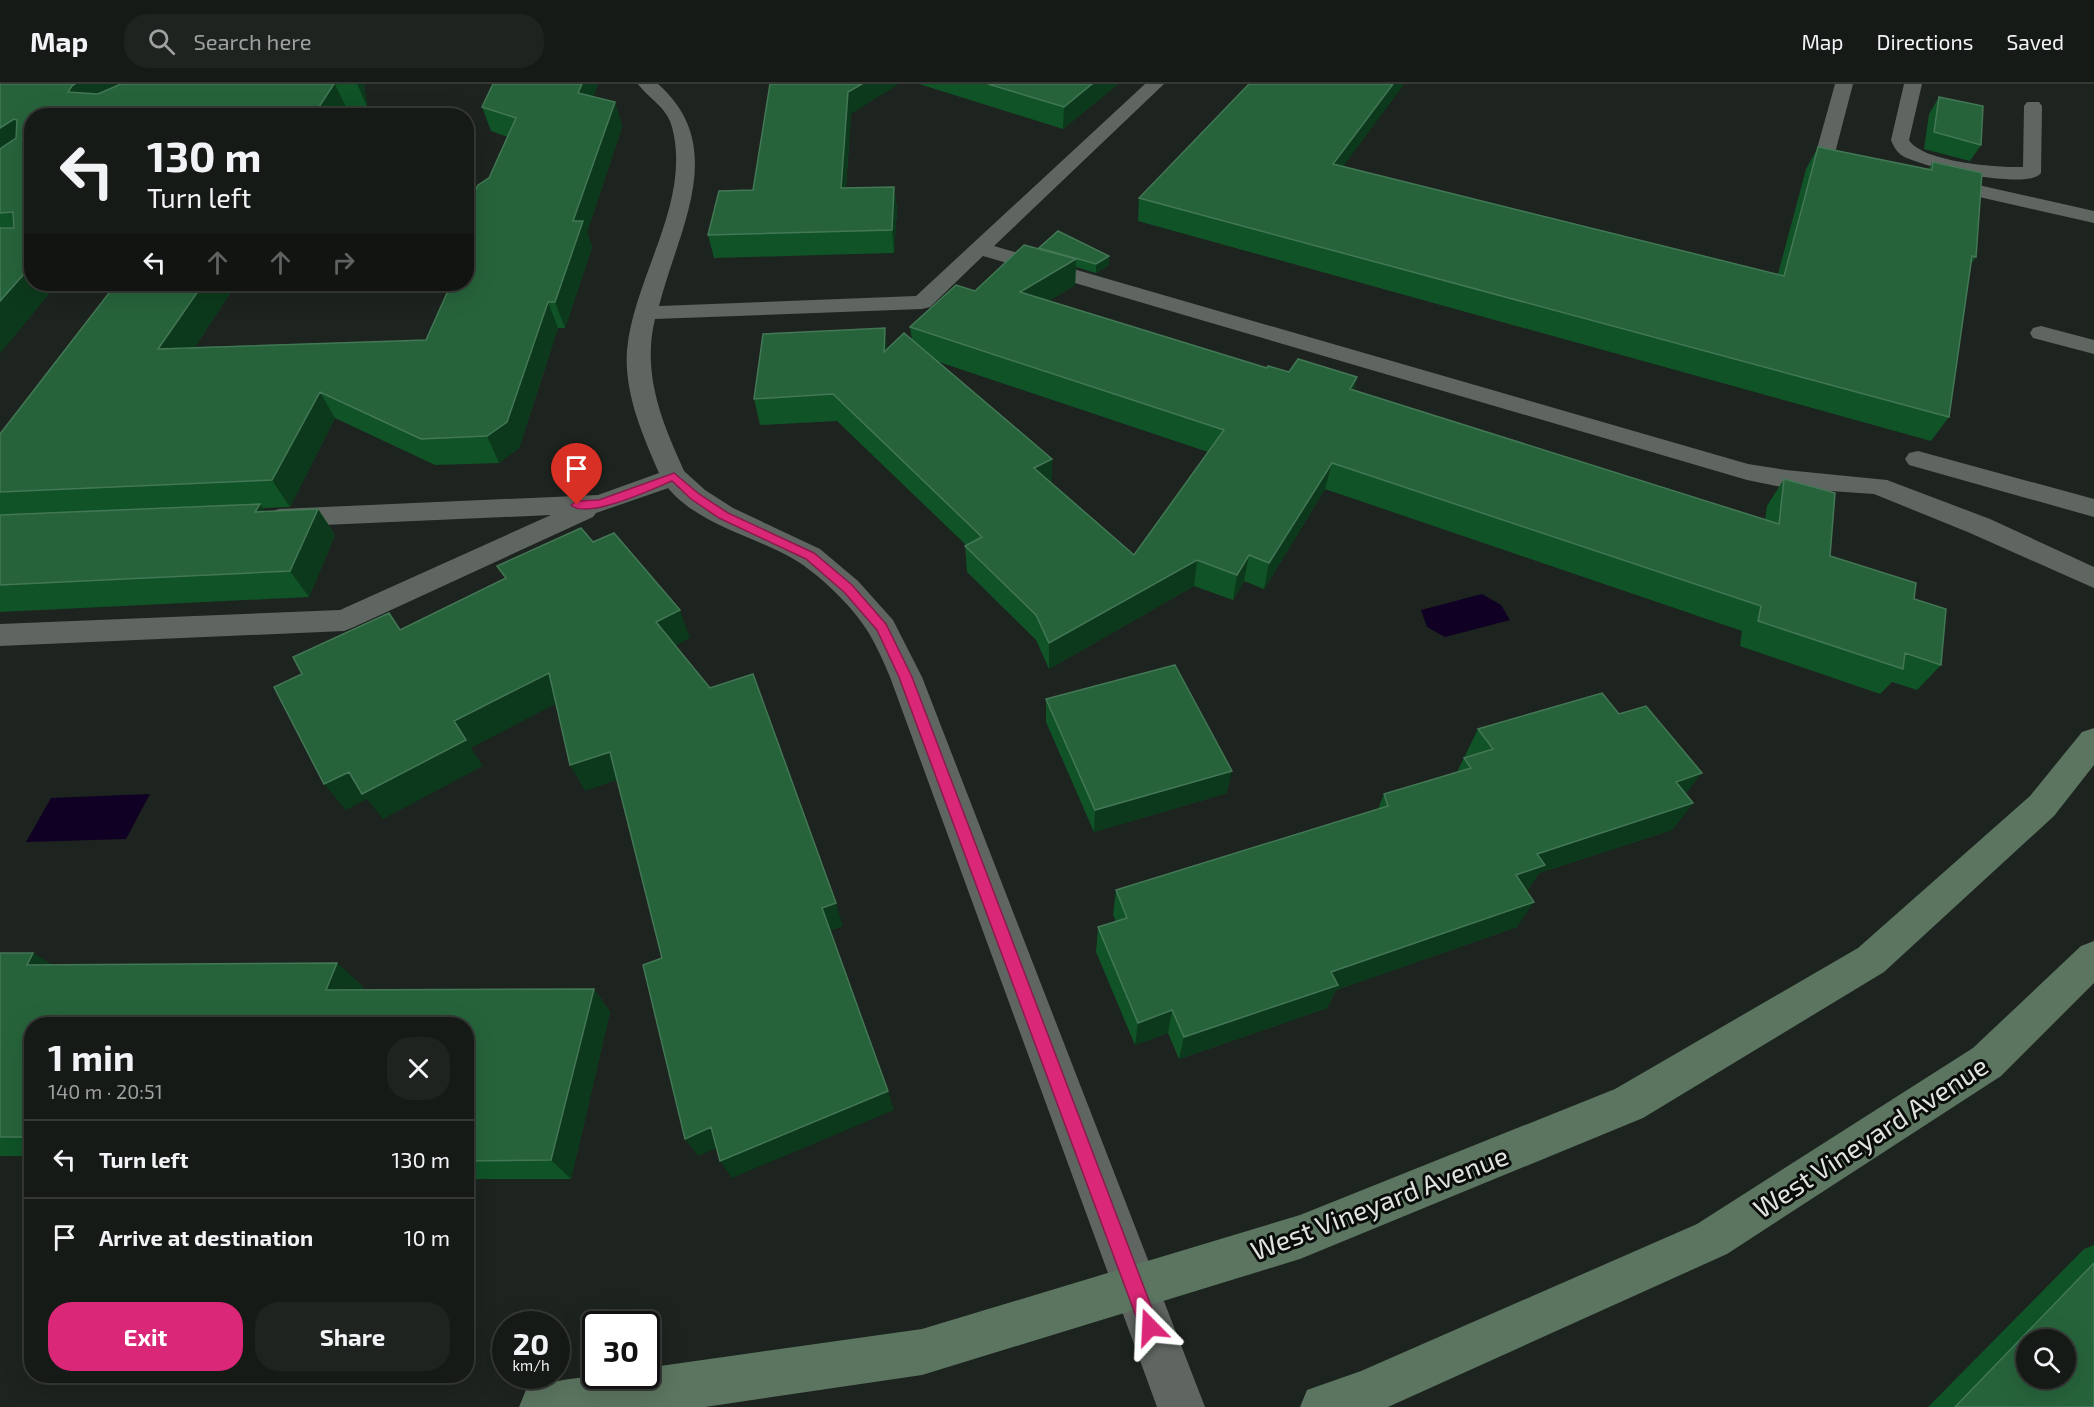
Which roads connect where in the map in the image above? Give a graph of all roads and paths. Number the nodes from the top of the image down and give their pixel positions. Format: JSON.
{"nodes":[{"id":1,"x":647,"y":84,"type":"edge"},
{"id":2,"x":1155,"y":84,"type":"edge"},
{"id":3,"x":1844,"y":84,"type":"edge"},
{"id":4,"x":1913,"y":84,"type":"edge"},
{"id":5,"x":2033,"y":106,"type":"dead end"},
{"id":6,"x":1882,"y":169,"type":"edge"},
{"id":7,"x":1915,"y":177,"type":"edge"},
{"id":8,"x":2094,"y":217,"type":"edge"},
{"id":9,"x":978,"y":248,"type":"junction"},
{"id":10,"x":646,"y":313,"type":"junction"},
{"id":11,"x":2041,"y":333,"type":"dead end"},
{"id":12,"x":2094,"y":347,"type":"edge"},
{"id":13,"x":1918,"y":459,"type":"dead end"},
{"id":14,"x":674,"y":477,"type":"junction"},
{"id":15,"x":600,"y":504,"type":"junction"},
{"id":16,"x":2094,"y":508,"type":"edge"},
{"id":17,"x":259,"y":519,"type":"edge"},
{"id":18,"x":2094,"y":578,"type":"edge"},
{"id":19,"x":0,"y":635,"type":"edge"},
{"id":20,"x":2094,"y":741,"type":"edge"},
{"id":21,"x":2094,"y":958,"type":"edge"},
{"id":22,"x":1134,"y":1287,"type":"junction"},
{"id":23,"x":543,"y":1407,"type":"edge"},
{"id":24,"x":1181,"y":1407,"type":"edge"},
{"id":25,"x":1323,"y":1407,"type":"edge"}],
"edges":[{"from":1,"to":10,"type":"lane"},
{"from":2,"to":9,"type":"lane"},
{"from":3,"to":6,"type":"lane"},
{"from":4,"to":5,"type":"lane"},
{"from":7,"to":8,"type":"lane"},
{"from":9,"to":10,"type":"lane"},
{"from":9,"to":18,"type":"lane"},
{"from":10,"to":14,"type":"lane"},
{"from":11,"to":12,"type":"lane"},
{"from":13,"to":16,"type":"lane"},
{"from":14,"to":15,"type":"lane"},
{"from":14,"to":22,"type":"street"},
{"from":15,"to":17,"type":"lane"},
{"from":15,"to":19,"type":"lane"},
{"from":20,"to":22,"type":"main road","name":"West Vineyard Avenue"},
{"from":21,"to":25,"type":"main road","name":"West Vineyard Avenue"},
{"from":22,"to":23,"type":"main road","name":"West Vineyard Avenue"},
{"from":22,"to":24,"type":"street"}]}
